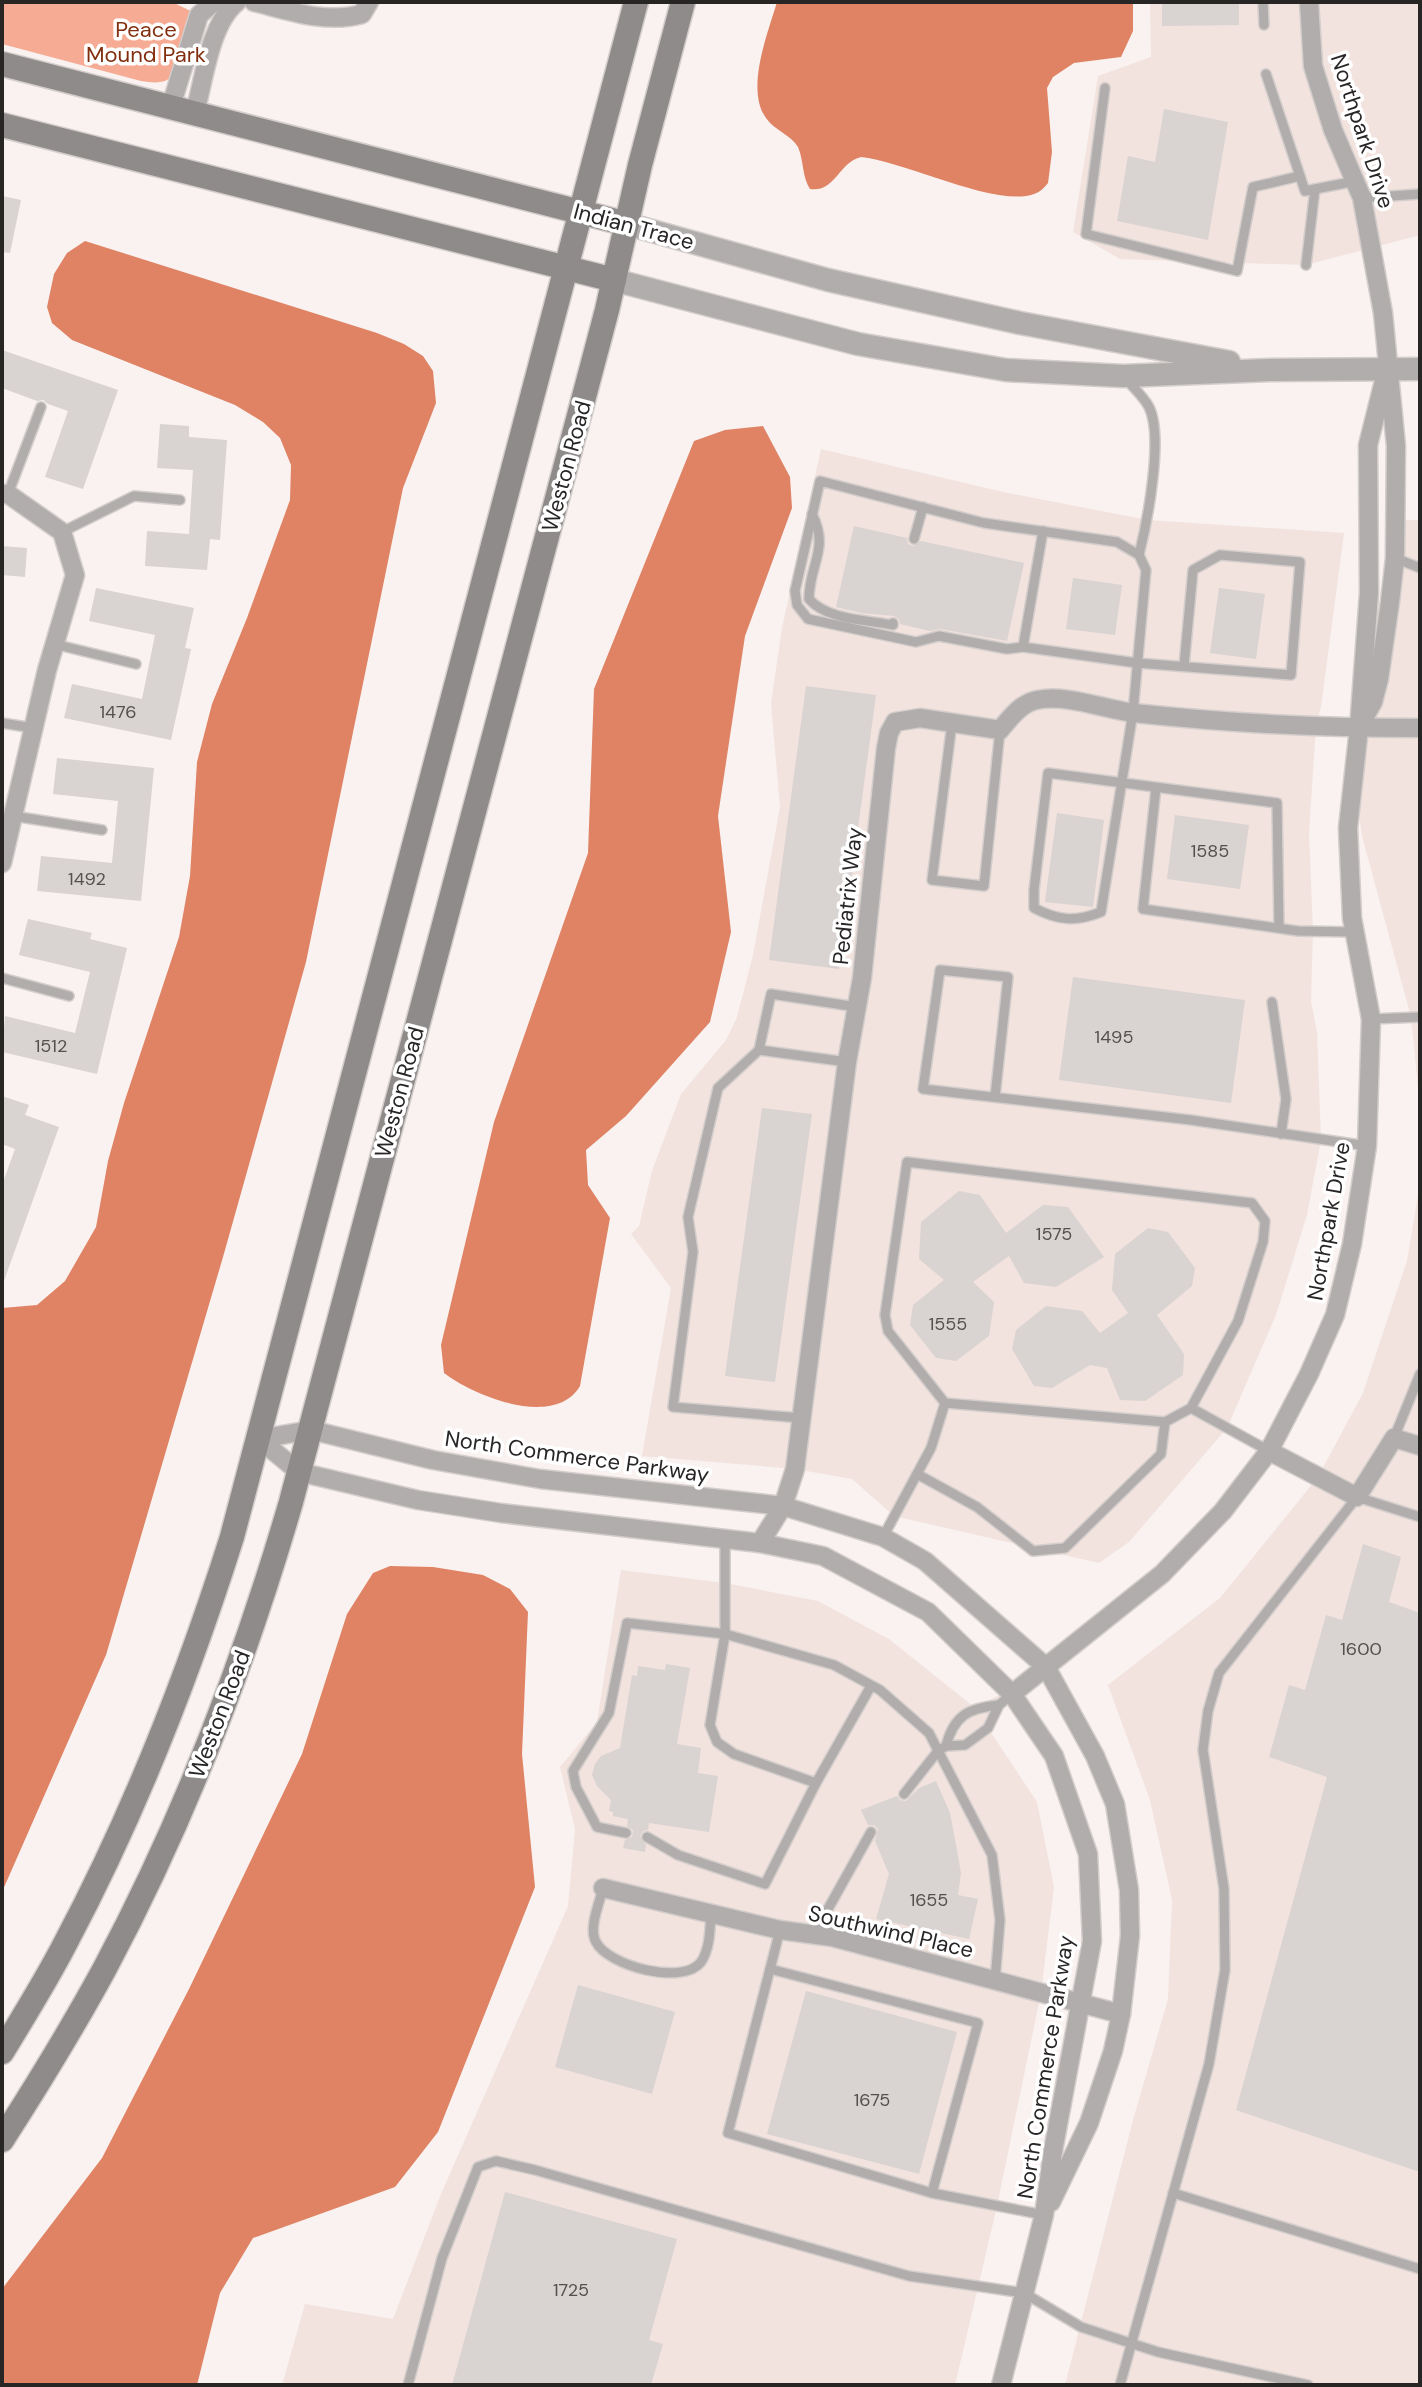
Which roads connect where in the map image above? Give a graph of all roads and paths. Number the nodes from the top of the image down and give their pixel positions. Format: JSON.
{"nodes":[{"id":1,"x":214,"y":2,"type":"edge"},
{"id":2,"x":237,"y":2,"type":"edge"},
{"id":3,"x":254,"y":2,"type":"edge"},
{"id":4,"x":369,"y":2,"type":"edge"},
{"id":5,"x":636,"y":2,"type":"edge"},
{"id":6,"x":683,"y":2,"type":"edge"},
{"id":7,"x":1263,"y":2,"type":"edge"},
{"id":8,"x":1309,"y":2,"type":"edge"},
{"id":9,"x":1264,"y":25,"type":"dead end"},
{"id":10,"x":2,"y":64,"type":"edge"},
{"id":11,"x":1266,"y":74,"type":"dead end"},
{"id":12,"x":1105,"y":88,"type":"dead end"},
{"id":13,"x":171,"y":106,"type":"junction"},
{"id":14,"x":195,"y":112,"type":"junction"},
{"id":15,"x":2,"y":125,"type":"edge"},
{"id":16,"x":1300,"y":176,"type":"junction"},
{"id":17,"x":1315,"y":189,"type":"junction"},
{"id":18,"x":1359,"y":190,"type":"junction"},
{"id":19,"x":1420,"y":194,"type":"edge"},
{"id":20,"x":580,"y":211,"type":"junction"},
{"id":21,"x":627,"y":224,"type":"junction"},
{"id":22,"x":1306,"y":265,"type":"dead end"},
{"id":23,"x":565,"y":269,"type":"junction"},
{"id":24,"x":614,"y":280,"type":"junction"},
{"id":25,"x":1387,"y":369,"type":"junction"},
{"id":26,"x":1420,"y":369,"type":"edge"},
{"id":27,"x":1269,"y":370,"type":"junction"},
{"id":28,"x":1123,"y":376,"type":"junction"},
{"id":29,"x":41,"y":407,"type":"dead end"},
{"id":30,"x":5,"y":494,"type":"edge"},
{"id":31,"x":180,"y":500,"type":"dead end"},
{"id":32,"x":923,"y":507,"type":"junction"},
{"id":33,"x":812,"y":514,"type":"junction"},
{"id":34,"x":1043,"y":531,"type":"junction"},
{"id":35,"x":62,"y":532,"type":"junction"},
{"id":36,"x":914,"y":539,"type":"dead end"},
{"id":37,"x":1139,"y":555,"type":"junction"},
{"id":38,"x":1395,"y":558,"type":"junction"},
{"id":39,"x":1420,"y":568,"type":"edge"},
{"id":40,"x":893,"y":623,"type":"dead end"},
{"id":41,"x":54,"y":644,"type":"junction"},
{"id":42,"x":1023,"y":647,"type":"junction"},
{"id":43,"x":1137,"y":663,"type":"junction"},
{"id":44,"x":136,"y":664,"type":"dead end"},
{"id":45,"x":1184,"y":666,"type":"junction"},
{"id":46,"x":1133,"y":712,"type":"junction"},
{"id":47,"x":2,"y":723,"type":"edge"},
{"id":48,"x":952,"y":723,"type":"junction"},
{"id":49,"x":33,"y":728,"type":"junction"},
{"id":50,"x":1359,"y":728,"type":"junction"},
{"id":51,"x":1420,"y":728,"type":"edge"},
{"id":52,"x":1000,"y":730,"type":"junction"},
{"id":53,"x":1119,"y":783,"type":"junction"},
{"id":54,"x":1156,"y":788,"type":"junction"},
{"id":55,"x":13,"y":816,"type":"junction"},
{"id":56,"x":1042,"y":820,"type":"junction"},
{"id":57,"x":1056,"y":822,"type":"dead end"},
{"id":58,"x":102,"y":830,"type":"dead end"},
{"id":59,"x":2,"y":863,"type":"edge"},
{"id":60,"x":1279,"y":928,"type":"junction"},
{"id":61,"x":1355,"y":932,"type":"junction"},
{"id":62,"x":2,"y":978,"type":"edge"},
{"id":63,"x":69,"y":996,"type":"dead end"},
{"id":64,"x":1272,"y":1002,"type":"dead end"},
{"id":65,"x":857,"y":1007,"type":"junction"},
{"id":66,"x":1420,"y":1017,"type":"edge"},
{"id":67,"x":1371,"y":1019,"type":"junction"},
{"id":68,"x":759,"y":1050,"type":"junction"},
{"id":69,"x":847,"y":1062,"type":"junction"},
{"id":70,"x":995,"y":1097,"type":"junction"},
{"id":71,"x":1281,"y":1134,"type":"junction"},
{"id":72,"x":1367,"y":1146,"type":"junction"},
{"id":73,"x":1420,"y":1374,"type":"edge"},
{"id":74,"x":945,"y":1403,"type":"junction"},
{"id":75,"x":1191,"y":1408,"type":"junction"},
{"id":76,"x":801,"y":1418,"type":"junction"},
{"id":77,"x":1165,"y":1422,"type":"junction"},
{"id":78,"x":311,"y":1430,"type":"junction"},
{"id":79,"x":1394,"y":1438,"type":"junction"},
{"id":80,"x":259,"y":1439,"type":"junction"},
{"id":81,"x":1420,"y":1446,"type":"edge"},
{"id":82,"x":1269,"y":1451,"type":"junction"},
{"id":83,"x":299,"y":1472,"type":"junction"},
{"id":84,"x":917,"y":1474,"type":"junction"},
{"id":85,"x":1357,"y":1497,"type":"junction"},
{"id":86,"x":783,"y":1506,"type":"junction"},
{"id":87,"x":1420,"y":1517,"type":"edge"},
{"id":88,"x":883,"y":1537,"type":"junction"},
{"id":89,"x":725,"y":1539,"type":"junction"},
{"id":90,"x":760,"y":1543,"type":"junction"},
{"id":91,"x":725,"y":1634,"type":"junction"},
{"id":92,"x":1046,"y":1667,"type":"junction"},
{"id":93,"x":871,"y":1686,"type":"junction"},
{"id":94,"x":1005,"y":1700,"type":"junction"},
{"id":95,"x":942,"y":1748,"type":"junction"},
{"id":96,"x":816,"y":1783,"type":"junction"},
{"id":97,"x":904,"y":1794,"type":"dead end"},
{"id":98,"x":871,"y":1832,"type":"dead end"},
{"id":99,"x":626,"y":1833,"type":"dead end"},
{"id":100,"x":647,"y":1837,"type":"dead end"},
{"id":101,"x":603,"y":1888,"type":"joint"},
{"id":102,"x":711,"y":1914,"type":"junction"},
{"id":103,"x":780,"y":1930,"type":"junction"},
{"id":104,"x":814,"y":1934,"type":"junction"},
{"id":105,"x":770,"y":1969,"type":"junction"},
{"id":106,"x":995,"y":1981,"type":"junction"},
{"id":107,"x":1082,"y":2004,"type":"junction"},
{"id":108,"x":1121,"y":2014,"type":"junction"},
{"id":109,"x":2,"y":2052,"type":"edge"},
{"id":110,"x":2,"y":2140,"type":"edge"},
{"id":111,"x":932,"y":2193,"type":"junction"},
{"id":112,"x":1173,"y":2193,"type":"junction"},
{"id":113,"x":1044,"y":2215,"type":"junction"},
{"id":114,"x":1420,"y":2269,"type":"edge"},
{"id":115,"x":1024,"y":2293,"type":"junction"},
{"id":116,"x":1131,"y":2343,"type":"junction"},
{"id":117,"x":408,"y":2385,"type":"edge"},
{"id":118,"x":1001,"y":2385,"type":"edge"},
{"id":119,"x":1120,"y":2385,"type":"edge"},
{"id":120,"x":1308,"y":2385,"type":"edge"}],
"edges":[{"from":1,"to":13,"type":"street"},
{"from":2,"to":14,"type":"street"},
{"from":3,"to":4,"type":"street"},
{"from":5,"to":20,"type":"main road","name":"Weston Road"},
{"from":6,"to":21,"type":"main road","name":"Weston Road"},
{"from":7,"to":9,"type":"lane"},
{"from":8,"to":18,"type":"street","name":"Northpark Drive"},
{"from":10,"to":13,"type":"main road","name":"Indian Trace"},
{"from":11,"to":16,"type":"lane"},
{"from":12,"to":16,"type":"lane"},
{"from":13,"to":14,"type":"main road","name":"Indian Trace"},
{"from":14,"to":20,"type":"main road","name":"Indian Trace"},
{"from":15,"to":23,"type":"main road","name":"Indian Trace"},
{"from":16,"to":17,"type":"lane"},
{"from":17,"to":18,"type":"lane"},
{"from":17,"to":22,"type":"lane"},
{"from":18,"to":19,"type":"lane"},
{"from":18,"to":25,"type":"street","name":"Northpark Drive"},
{"from":20,"to":21,"type":"main road","name":"Indian Trace"},
{"from":20,"to":23,"type":"main road","name":"Weston Road"},
{"from":21,"to":24,"type":"main road","name":"Weston Road"},
{"from":21,"to":27,"type":"street","name":"Indian Trace"},
{"from":23,"to":24,"type":"main road","name":"Indian Trace"},
{"from":23,"to":80,"type":"main road","name":"Weston Road"},
{"from":24,"to":28,"type":"street","name":"Indian Trace"},
{"from":24,"to":78,"type":"main road","name":"Weston Road"},
{"from":25,"to":26,"type":"street","name":"Indian Trace"},
{"from":25,"to":27,"type":"street","name":"Indian Trace"},
{"from":25,"to":38,"type":"street","name":"Northpark Drive"},
{"from":25,"to":50,"type":"street","name":"Northpark Drive"},
{"from":27,"to":28,"type":"street","name":"Indian Trace"},
{"from":28,"to":37,"type":"lane"},
{"from":29,"to":30,"type":"lane"},
{"from":30,"to":35,"type":"street"},
{"from":31,"to":35,"type":"lane"},
{"from":32,"to":33,"type":"lane"},
{"from":32,"to":34,"type":"lane"},
{"from":32,"to":36,"type":"lane"},
{"from":33,"to":40,"type":"lane"},
{"from":33,"to":42,"type":"lane"},
{"from":34,"to":37,"type":"lane"},
{"from":34,"to":42,"type":"lane"},
{"from":35,"to":41,"type":"street"},
{"from":37,"to":43,"type":"lane"},
{"from":38,"to":39,"type":"lane"},
{"from":38,"to":50,"type":"street","name":"Northpark Drive"},
{"from":41,"to":44,"type":"lane"},
{"from":41,"to":49,"type":"street"},
{"from":42,"to":43,"type":"lane"},
{"from":43,"to":45,"type":"lane"},
{"from":43,"to":46,"type":"lane"},
{"from":45,"to":45,"type":"lane"},
{"from":46,"to":50,"type":"street"},
{"from":46,"to":52,"type":"street"},
{"from":46,"to":53,"type":"lane"},
{"from":47,"to":49,"type":"lane"},
{"from":48,"to":52,"type":"street","name":"Pediatrix Way"},
{"from":48,"to":52,"type":"lane"},
{"from":48,"to":65,"type":"street","name":"Pediatrix Way"},
{"from":49,"to":55,"type":"street"},
{"from":50,"to":51,"type":"street"},
{"from":50,"to":61,"type":"street","name":"Northpark Drive"},
{"from":53,"to":54,"type":"lane"},
{"from":53,"to":56,"type":"lane"},
{"from":53,"to":56,"type":"lane"},
{"from":54,"to":60,"type":"lane"},
{"from":54,"to":60,"type":"lane"},
{"from":55,"to":58,"type":"lane"},
{"from":55,"to":59,"type":"street"},
{"from":56,"to":57,"type":"lane"},
{"from":60,"to":61,"type":"lane"},
{"from":61,"to":67,"type":"street","name":"Northpark Drive"},
{"from":62,"to":63,"type":"lane"},
{"from":64,"to":71,"type":"lane"},
{"from":65,"to":68,"type":"lane"},
{"from":65,"to":69,"type":"street","name":"Pediatrix Way"},
{"from":66,"to":67,"type":"lane"},
{"from":67,"to":72,"type":"street","name":"Northpark Drive"},
{"from":68,"to":69,"type":"lane"},
{"from":68,"to":76,"type":"lane"},
{"from":69,"to":76,"type":"street","name":"Pediatrix Way"},
{"from":70,"to":70,"type":"lane"},
{"from":70,"to":71,"type":"lane"},
{"from":71,"to":72,"type":"lane"},
{"from":72,"to":82,"type":"street","name":"Northpark Drive"},
{"from":73,"to":79,"type":"lane"},
{"from":74,"to":75,"type":"lane"},
{"from":74,"to":77,"type":"lane"},
{"from":74,"to":84,"type":"lane"},
{"from":75,"to":77,"type":"lane"},
{"from":75,"to":82,"type":"lane"},
{"from":76,"to":86,"type":"street","name":"Pediatrix Way"},
{"from":77,"to":84,"type":"lane"},
{"from":78,"to":80,"type":"street","name":"North Commerce Parkway"},
{"from":78,"to":83,"type":"main road","name":"Weston Road"},
{"from":78,"to":86,"type":"street","name":"North Commerce Parkway"},
{"from":79,"to":81,"type":"street"},
{"from":79,"to":85,"type":"street"},
{"from":80,"to":83,"type":"street","name":"North Commerce Parkway"},
{"from":80,"to":109,"type":"main road","name":"Weston Road"},
{"from":82,"to":85,"type":"street"},
{"from":82,"to":92,"type":"street","name":"Northpark Drive"},
{"from":83,"to":89,"type":"street","name":"North Commerce Parkway"},
{"from":83,"to":110,"type":"main road","name":"Weston Road"},
{"from":84,"to":88,"type":"lane"},
{"from":85,"to":87,"type":"lane"},
{"from":85,"to":112,"type":"lane"},
{"from":86,"to":88,"type":"street","name":"North Commerce Parkway"},
{"from":86,"to":90,"type":"street","name":"Pediatrix Way"},
{"from":88,"to":92,"type":"street","name":"North Commerce Parkway"},
{"from":89,"to":90,"type":"street","name":"North Commerce Parkway"},
{"from":89,"to":91,"type":"lane"},
{"from":90,"to":94,"type":"street","name":"North Commerce Parkway"},
{"from":91,"to":93,"type":"lane"},
{"from":91,"to":96,"type":"lane"},
{"from":91,"to":99,"type":"lane"},
{"from":92,"to":94,"type":"street","name":"Northpark Drive"},
{"from":92,"to":108,"type":"street","name":"North Commerce Parkway"},
{"from":93,"to":95,"type":"lane"},
{"from":93,"to":96,"type":"lane"},
{"from":94,"to":95,"type":"lane"},
{"from":94,"to":95,"type":"lane"},
{"from":94,"to":107,"type":"street","name":"North Commerce Parkway"},
{"from":95,"to":97,"type":"lane"},
{"from":95,"to":106,"type":"lane"},
{"from":96,"to":100,"type":"lane"},
{"from":98,"to":104,"type":"lane"},
{"from":101,"to":102,"type":"street","name":"Southwind Place"},
{"from":101,"to":102,"type":"lane"},
{"from":102,"to":103,"type":"street","name":"Southwind Place"},
{"from":103,"to":104,"type":"street","name":"Southwind Place"},
{"from":103,"to":105,"type":"lane"},
{"from":104,"to":106,"type":"street","name":"Southwind Place"},
{"from":105,"to":111,"type":"lane"},
{"from":105,"to":111,"type":"lane"},
{"from":106,"to":107,"type":"street","name":"Southwind Place"},
{"from":107,"to":108,"type":"street","name":"Southwind Place"},
{"from":107,"to":113,"type":"street","name":"North Commerce Parkway"},
{"from":108,"to":113,"type":"street","name":"North Commerce Parkway"},
{"from":111,"to":113,"type":"lane"},
{"from":112,"to":114,"type":"lane"},
{"from":112,"to":116,"type":"lane"},
{"from":113,"to":115,"type":"street","name":"North Commerce Parkway"},
{"from":115,"to":116,"type":"lane"},
{"from":115,"to":117,"type":"lane"},
{"from":115,"to":118,"type":"street","name":"North Commerce Parkway"},
{"from":116,"to":119,"type":"lane"},
{"from":116,"to":120,"type":"lane"}]}
